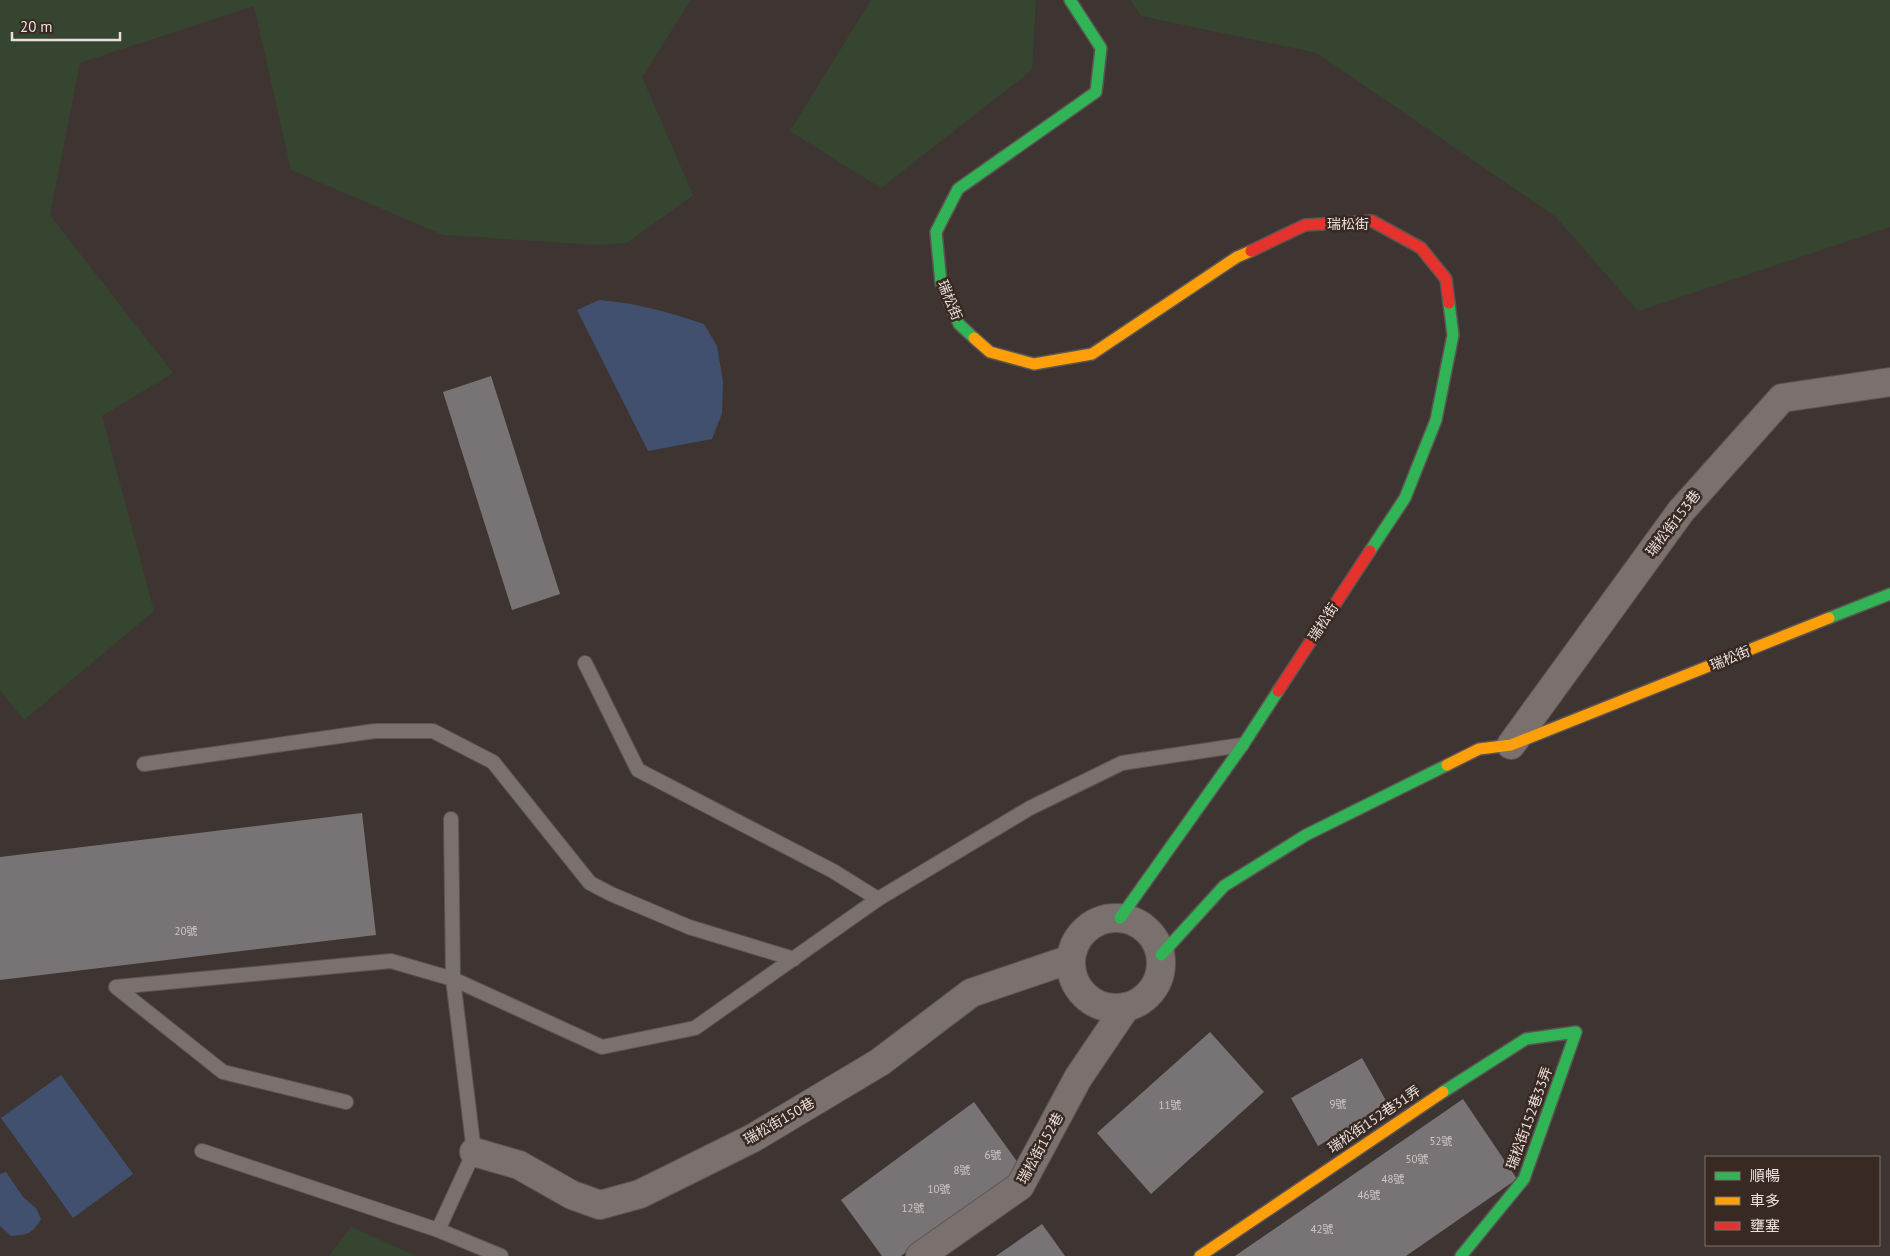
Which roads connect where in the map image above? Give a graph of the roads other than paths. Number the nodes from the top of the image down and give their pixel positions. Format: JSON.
{"nodes":[{"id":1,"x":1070,"y":0,"type":"edge"},
{"id":2,"x":1890,"y":382,"type":"edge"},
{"id":3,"x":1890,"y":594,"type":"edge"},
{"id":4,"x":585,"y":663,"type":"dead end"},
{"id":5,"x":1243,"y":745,"type":"junction"},
{"id":6,"x":1511,"y":745,"type":"junction"},
{"id":7,"x":144,"y":764,"type":"dead end"},
{"id":8,"x":451,"y":820,"type":"dead end"},
{"id":9,"x":878,"y":899,"type":"junction"},
{"id":10,"x":1120,"y":918,"type":"junction"},
{"id":11,"x":1161,"y":955,"type":"junction"},
{"id":12,"x":794,"y":959,"type":"junction"},
{"id":13,"x":1071,"y":959,"type":"junction"},
{"id":14,"x":453,"y":979,"type":"junction"},
{"id":15,"x":1126,"y":1007,"type":"junction"},
{"id":16,"x":1576,"y":1032,"type":"joint"},
{"id":17,"x":346,"y":1102,"type":"dead end"},
{"id":18,"x":202,"y":1151,"type":"dead end"},
{"id":19,"x":474,"y":1152,"type":"junction"},
{"id":20,"x":438,"y":1230,"type":"junction"},
{"id":21,"x":502,"y":1256,"type":"edge"},
{"id":22,"x":920,"y":1256,"type":"edge"},
{"id":23,"x":1200,"y":1256,"type":"edge"},
{"id":24,"x":1461,"y":1256,"type":"edge"}],
"edges":[{"from":1,"to":5,"type":"street","name":"瑞松街"},
{"from":2,"to":6,"type":"street","name":"瑞松街153巷"},
{"from":3,"to":6,"type":"street","name":"瑞松街"},
{"from":4,"to":9,"type":"lane"},
{"from":5,"to":9,"type":"lane"},
{"from":5,"to":10,"type":"street","name":"瑞松街"},
{"from":6,"to":11,"type":"street","name":"瑞松街"},
{"from":7,"to":12,"type":"lane"},
{"from":8,"to":14,"type":"lane"},
{"from":9,"to":12,"type":"lane"},
{"from":10,"to":11,"type":"street"},
{"from":10,"to":13,"type":"street"},
{"from":11,"to":15,"type":"street"},
{"from":12,"to":14,"type":"lane"},
{"from":13,"to":15,"type":"street"},
{"from":13,"to":19,"type":"street","name":"瑞松街150巷"},
{"from":14,"to":17,"type":"lane"},
{"from":14,"to":19,"type":"lane"},
{"from":15,"to":22,"type":"street","name":"瑞松街152巷"},
{"from":16,"to":23,"type":"street","name":"瑞松街152巷31弄"},
{"from":16,"to":24,"type":"street","name":"瑞松街152巷33弄"},
{"from":18,"to":20,"type":"lane"},
{"from":19,"to":20,"type":"lane"},
{"from":20,"to":21,"type":"lane"}]}
